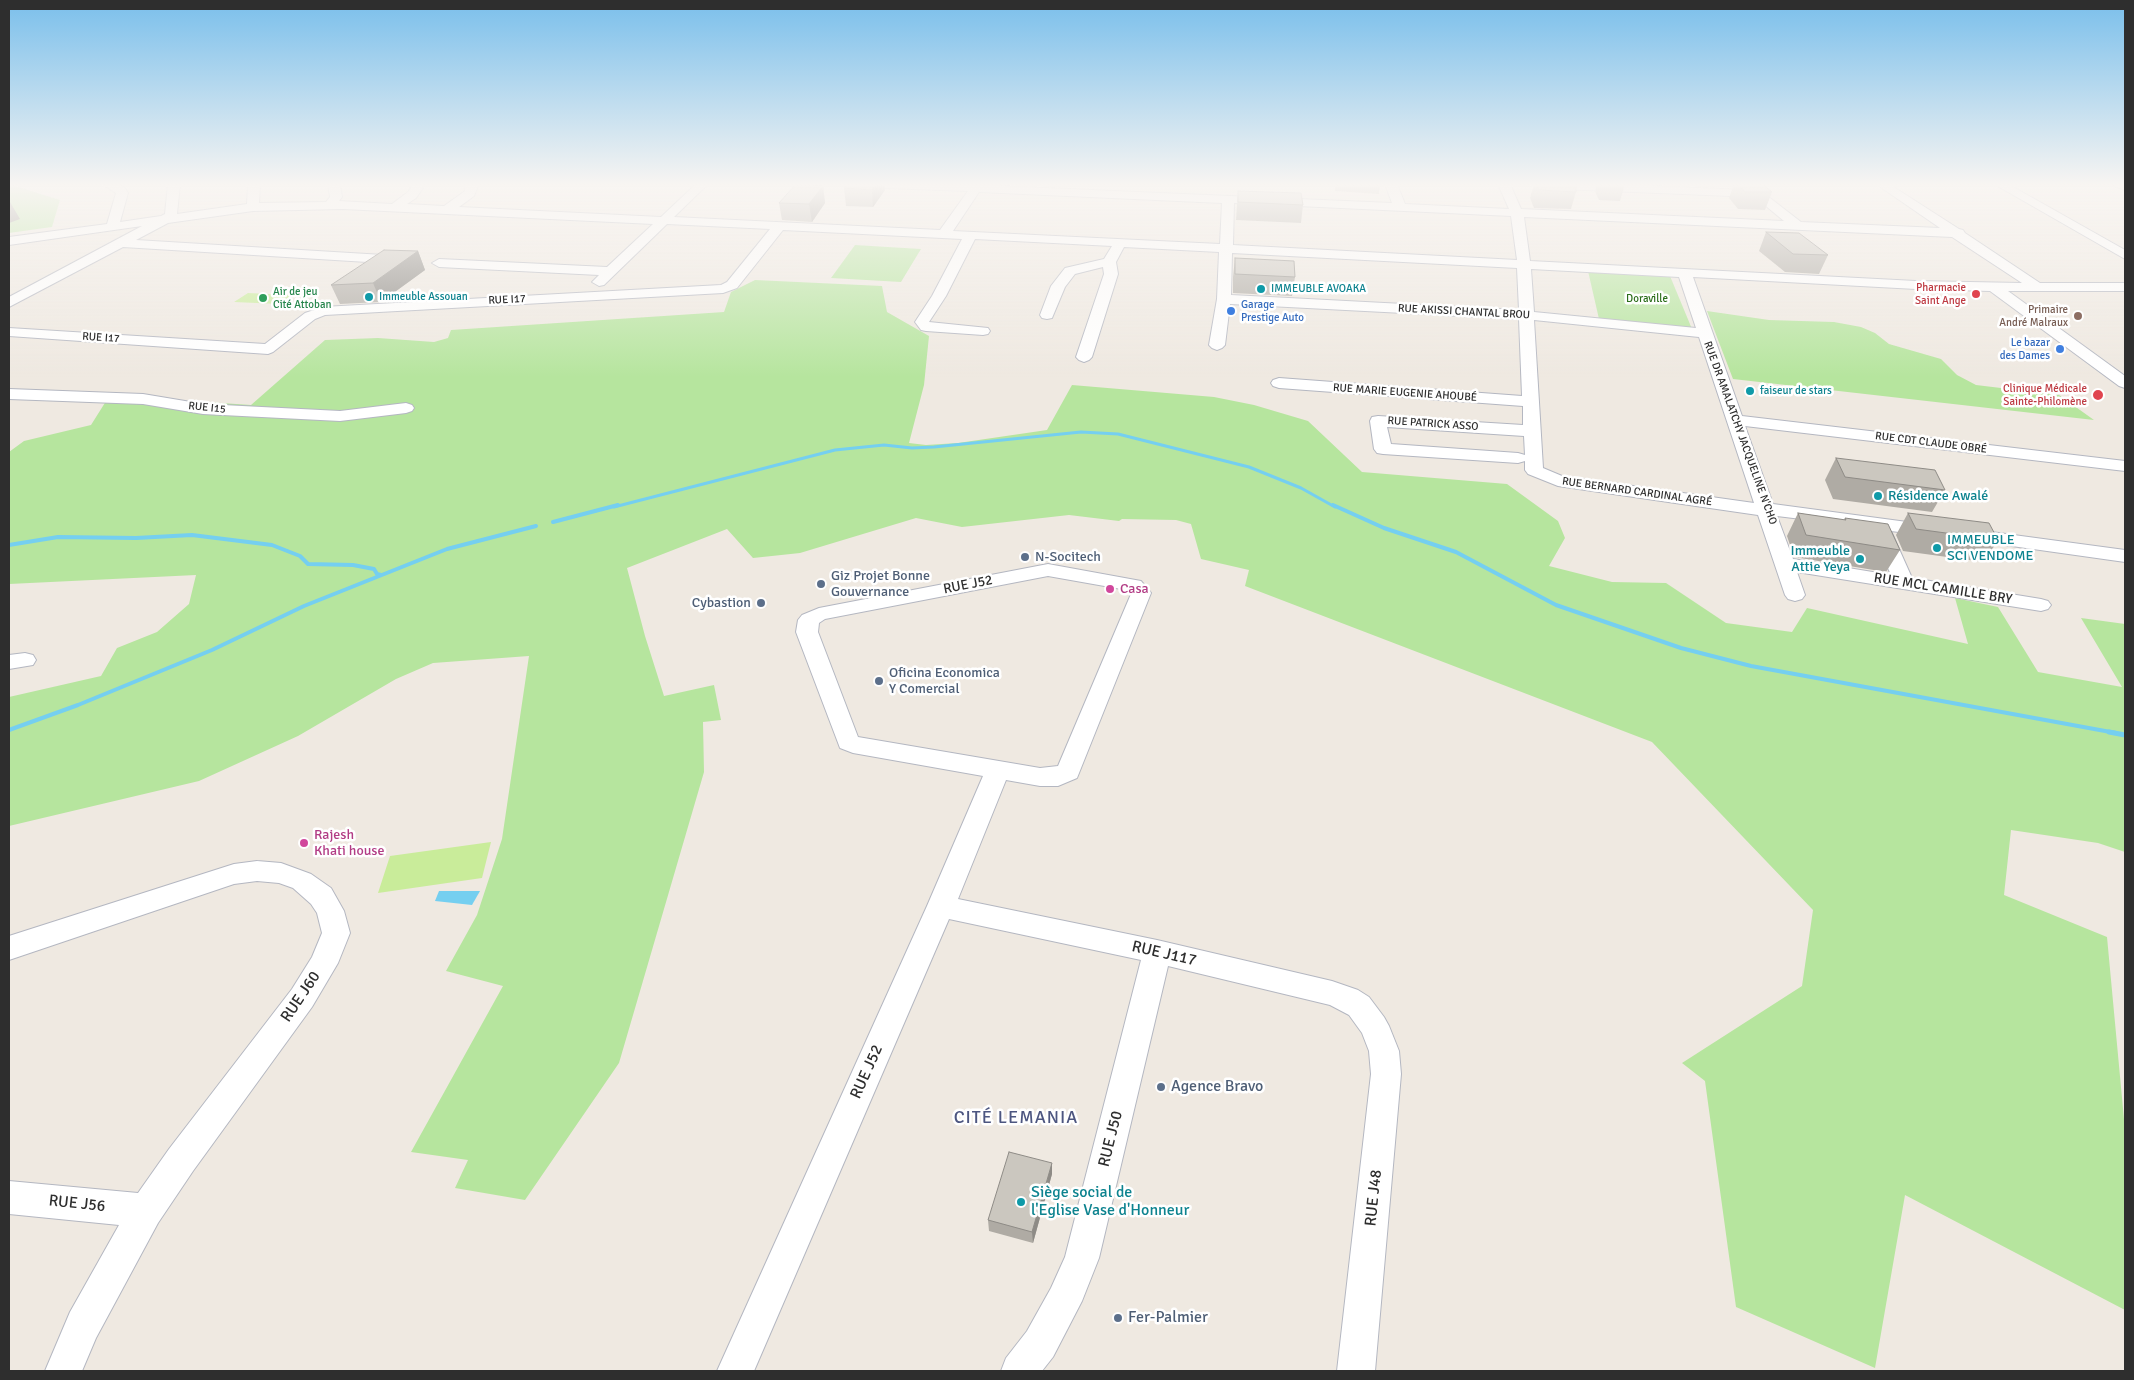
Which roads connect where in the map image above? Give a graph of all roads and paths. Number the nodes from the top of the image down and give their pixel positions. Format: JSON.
{"nodes":[{"id":1,"x":111,"y":248,"type":"edge"},
{"id":2,"x":210,"y":248,"type":"edge"},
{"id":3,"x":634,"y":248,"type":"edge"},
{"id":4,"x":761,"y":248,"type":"edge"},
{"id":5,"x":964,"y":248,"type":"edge"},
{"id":6,"x":1117,"y":248,"type":"edge"},
{"id":7,"x":1214,"y":248,"type":"edge"},
{"id":8,"x":1522,"y":248,"type":"edge"},
{"id":9,"x":1980,"y":248,"type":"edge"},
{"id":10,"x":2113,"y":248,"type":"edge"},
{"id":11,"x":1225,"y":249,"type":"junction"},
{"id":12,"x":2125,"y":255,"type":"edge"},
{"id":13,"x":400,"y":260,"type":"edge"},
{"id":14,"x":439,"y":262,"type":"dead end"},
{"id":15,"x":1109,"y":262,"type":"junction"},
{"id":16,"x":1524,"y":264,"type":"junction"},
{"id":17,"x":2008,"y":267,"type":"junction"},
{"id":18,"x":610,"y":271,"type":"junction"},
{"id":19,"x":1684,"y":272,"type":"junction"},
{"id":20,"x":1993,"y":287,"type":"junction"},
{"id":21,"x":2015,"y":287,"type":"junction"},
{"id":22,"x":2037,"y":287,"type":"junction"},
{"id":23,"x":2125,"y":287,"type":"edge"},
{"id":24,"x":9,"y":288,"type":"edge"},
{"id":25,"x":34,"y":290,"type":"junction"},
{"id":26,"x":584,"y":296,"type":"junction"},
{"id":27,"x":1224,"y":299,"type":"junction"},
{"id":28,"x":9,"y":303,"type":"edge"},
{"id":29,"x":2021,"y":307,"type":"junction"},
{"id":30,"x":1047,"y":315,"type":"dead end"},
{"id":31,"x":1525,"y":315,"type":"junction"},
{"id":32,"x":9,"y":332,"type":"edge"},
{"id":33,"x":983,"y":332,"type":"dead end"},
{"id":34,"x":1704,"y":333,"type":"junction"},
{"id":35,"x":1217,"y":345,"type":"dead end"},
{"id":36,"x":1084,"y":357,"type":"dead end"},
{"id":37,"x":1279,"y":383,"type":"dead end"},
{"id":38,"x":2125,"y":383,"type":"edge"},
{"id":39,"x":9,"y":394,"type":"edge"},
{"id":40,"x":1531,"y":402,"type":"junction"},
{"id":41,"x":406,"y":408,"type":"dead end"},
{"id":42,"x":1736,"y":420,"type":"junction"},
{"id":43,"x":1532,"y":431,"type":"junction"},
{"id":44,"x":1518,"y":458,"type":"dead end"},
{"id":45,"x":2125,"y":466,"type":"edge"},
{"id":46,"x":1767,"y":510,"type":"junction"},
{"id":47,"x":1879,"y":523,"type":"junction"},
{"id":48,"x":2125,"y":556,"type":"edge"},
{"id":49,"x":1785,"y":564,"type":"junction"},
{"id":50,"x":1904,"y":583,"type":"junction"},
{"id":51,"x":1795,"y":594,"type":"dead end"},
{"id":52,"x":2041,"y":605,"type":"dead end"},
{"id":53,"x":997,"y":771,"type":"junction"},
{"id":54,"x":941,"y":906,"type":"junction"},
{"id":55,"x":9,"y":948,"type":"edge"},
{"id":56,"x":1157,"y":952,"type":"junction"},
{"id":57,"x":1374,"y":1026,"type":"joint"},
{"id":58,"x":9,"y":1197,"type":"edge"},
{"id":59,"x":146,"y":1211,"type":"junction"},
{"id":60,"x":63,"y":1371,"type":"edge"},
{"id":61,"x":735,"y":1371,"type":"edge"},
{"id":62,"x":1019,"y":1371,"type":"edge"},
{"id":63,"x":1356,"y":1371,"type":"edge"}],
"edges":[{"from":1,"to":25,"type":"street"},
{"from":2,"to":13,"type":"street"},
{"from":3,"to":18,"type":"street"},
{"from":4,"to":26,"type":"street","name":"RUE I17"},
{"from":5,"to":33,"type":"street"},
{"from":6,"to":15,"type":"street"},
{"from":7,"to":11,"type":"street"},
{"from":8,"to":16,"type":"street","name":"RUE BERNARD CARDINAL AGRÉ"},
{"from":9,"to":17,"type":"street"},
{"from":10,"to":12,"type":"street"},
{"from":11,"to":16,"type":"street"},
{"from":11,"to":27,"type":"street"},
{"from":14,"to":18,"type":"street"},
{"from":15,"to":30,"type":"street"},
{"from":15,"to":36,"type":"street"},
{"from":16,"to":19,"type":"street"},
{"from":16,"to":31,"type":"street","name":"RUE BERNARD CARDINAL AGRÉ"},
{"from":17,"to":21,"type":"street"},
{"from":17,"to":22,"type":"street"},
{"from":18,"to":26,"type":"street"},
{"from":19,"to":20,"type":"street"},
{"from":19,"to":34,"type":"street","name":"RUE DR AMALATCHY JACQUELINE N'CHO"},
{"from":20,"to":21,"type":"street"},
{"from":20,"to":29,"type":"street"},
{"from":21,"to":22,"type":"street"},
{"from":21,"to":29,"type":"street"},
{"from":22,"to":23,"type":"street"},
{"from":24,"to":25,"type":"street"},
{"from":25,"to":28,"type":"street"},
{"from":26,"to":32,"type":"street","name":"RUE I17"},
{"from":27,"to":31,"type":"street","name":"RUE AKISSI CHANTAL BROU"},
{"from":27,"to":35,"type":"street"},
{"from":29,"to":38,"type":"street"},
{"from":31,"to":34,"type":"street","name":"RUE AKISSI CHANTAL BROU"},
{"from":31,"to":40,"type":"street","name":"RUE BERNARD CARDINAL AGRÉ"},
{"from":34,"to":42,"type":"street","name":"RUE DR AMALATCHY JACQUELINE N'CHO"},
{"from":37,"to":40,"type":"street","name":"RUE MARIE EUGENIE AHOUBÉ"},
{"from":39,"to":41,"type":"street","name":"RUE I15"},
{"from":40,"to":43,"type":"street","name":"RUE BERNARD CARDINAL AGRÉ"},
{"from":42,"to":45,"type":"street","name":"RUE CDT CLAUDE OBRÉ"},
{"from":42,"to":46,"type":"street","name":"RUE DR AMALATCHY JACQUELINE N'CHO"},
{"from":43,"to":44,"type":"street","name":"RUE PATRICK ASSO"},
{"from":43,"to":46,"type":"street","name":"RUE BERNARD CARDINAL AGRÉ"},
{"from":46,"to":47,"type":"street"},
{"from":46,"to":49,"type":"street","name":"RUE DR AMALATCHY JACQUELINE N'CHO"},
{"from":47,"to":48,"type":"street"},
{"from":47,"to":50,"type":"street"},
{"from":49,"to":50,"type":"street","name":"RUE MCL CAMILLE BRY"},
{"from":49,"to":51,"type":"street","name":"RUE DR AMALATCHY JACQUELINE N'CHO"},
{"from":50,"to":52,"type":"street","name":"RUE MCL CAMILLE BRY"},
{"from":53,"to":53,"type":"street","name":"RUE J52"},
{"from":53,"to":54,"type":"street","name":"RUE J52"},
{"from":54,"to":56,"type":"street","name":"RUE J117"},
{"from":54,"to":61,"type":"street","name":"RUE J52"},
{"from":55,"to":59,"type":"street","name":"RUE J60"},
{"from":56,"to":57,"type":"street","name":"RUE J117"},
{"from":56,"to":62,"type":"street","name":"RUE J50"},
{"from":57,"to":63,"type":"street","name":"RUE J48"},
{"from":58,"to":59,"type":"street","name":"RUE J56"},
{"from":59,"to":60,"type":"street","name":"RUE J60"}]}
